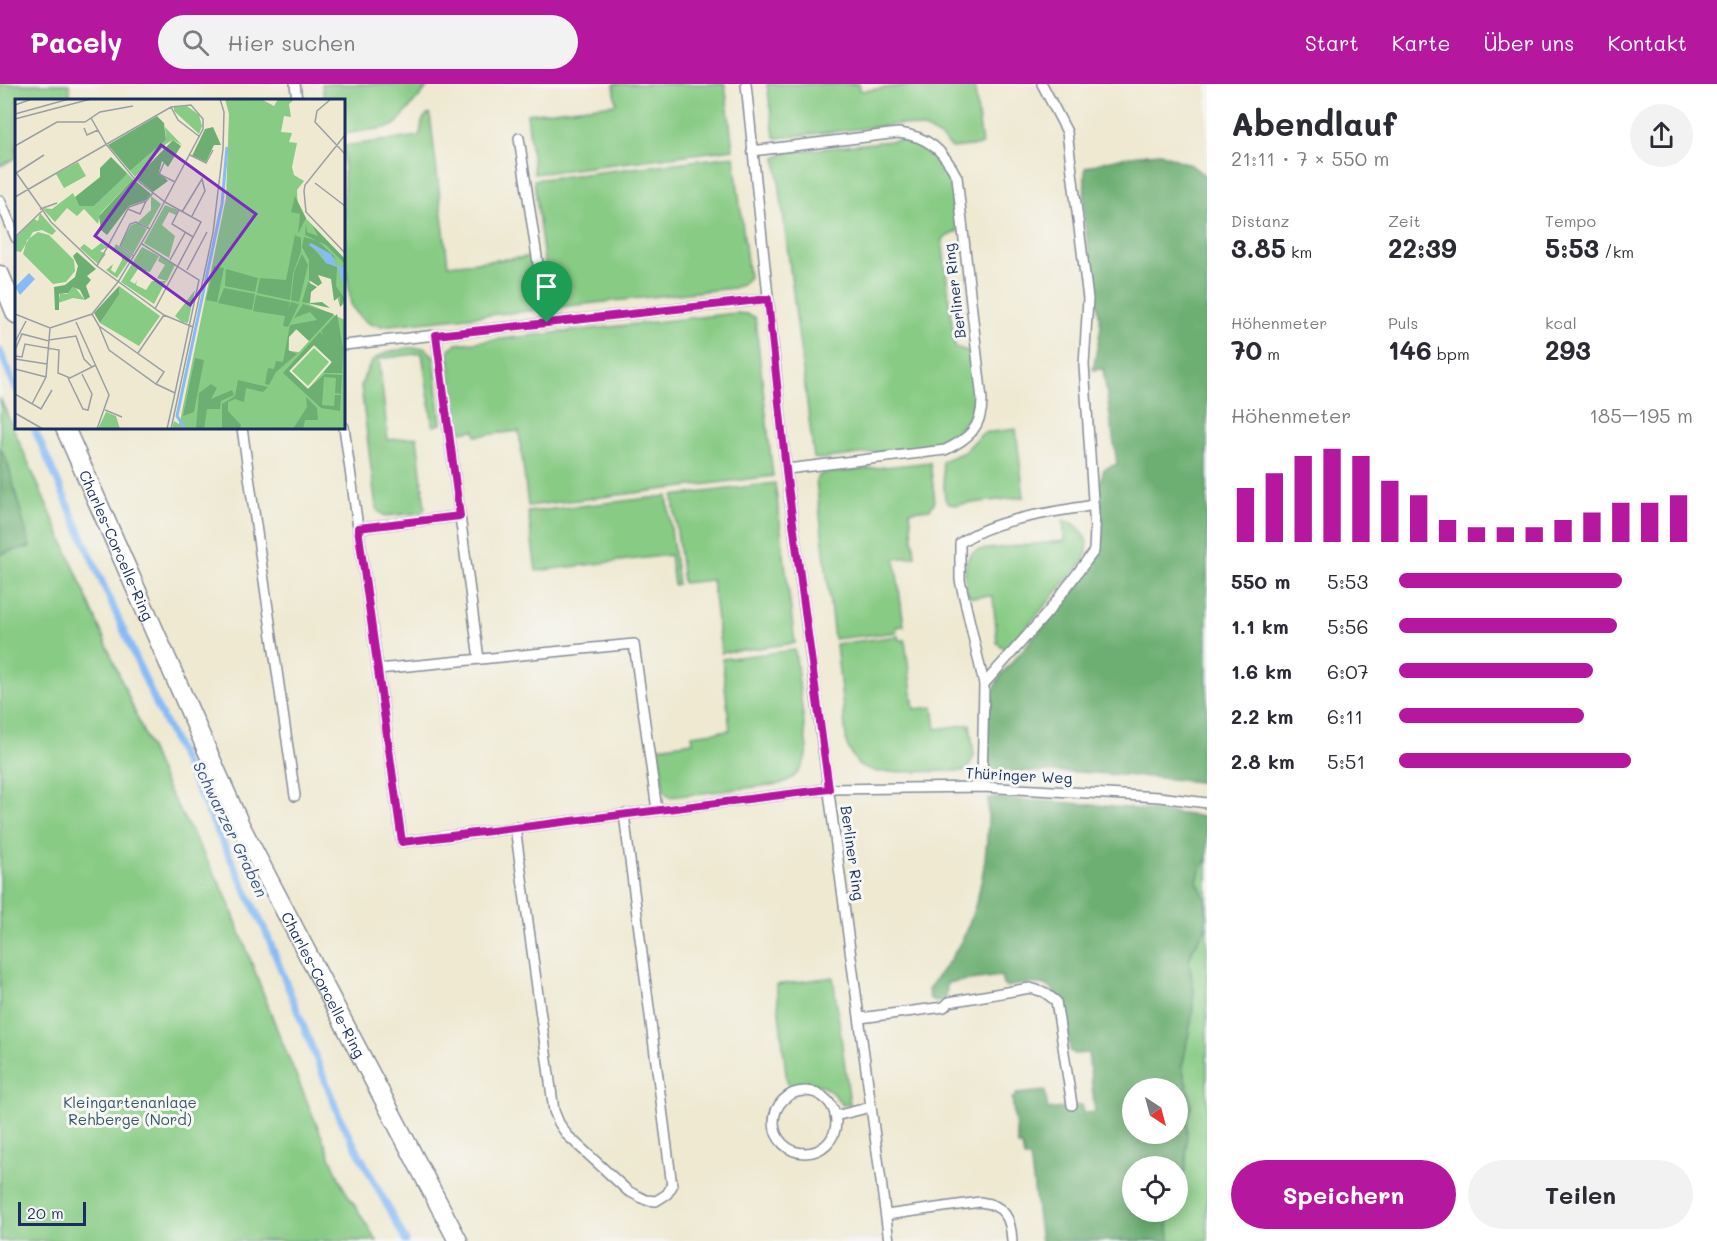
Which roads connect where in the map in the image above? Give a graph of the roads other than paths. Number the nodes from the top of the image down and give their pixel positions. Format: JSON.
{"nodes":[{"id":1,"x":295,"y":84,"type":"edge"},
{"id":2,"x":746,"y":84,"type":"edge"},
{"id":3,"x":1042,"y":84,"type":"edge"},
{"id":4,"x":297,"y":99,"type":"edge"},
{"id":5,"x":519,"y":138,"type":"dead end"},
{"id":6,"x":752,"y":151,"type":"junction"},
{"id":7,"x":0,"y":200,"type":"edge"},
{"id":8,"x":15,"y":236,"type":"edge"},
{"id":9,"x":0,"y":275,"type":"edge"},
{"id":10,"x":768,"y":299,"type":"junction"},
{"id":11,"x":15,"y":312,"type":"edge"},
{"id":12,"x":547,"y":323,"type":"junction"},
{"id":13,"x":436,"y":335,"type":"junction"},
{"id":14,"x":345,"y":345,"type":"edge"},
{"id":15,"x":65,"y":429,"type":"edge"},
{"id":16,"x":242,"y":429,"type":"edge"},
{"id":17,"x":344,"y":429,"type":"edge"},
{"id":18,"x":787,"y":469,"type":"junction"},
{"id":19,"x":1093,"y":505,"type":"junction"},
{"id":20,"x":460,"y":516,"type":"junction"},
{"id":21,"x":358,"y":528,"type":"junction"},
{"id":22,"x":479,"y":659,"type":"junction"},
{"id":23,"x":378,"y":669,"type":"junction"},
{"id":24,"x":984,"y":684,"type":"junction"},
{"id":25,"x":982,"y":787,"type":"junction"},
{"id":26,"x":829,"y":789,"type":"junction"},
{"id":27,"x":295,"y":796,"type":"dead end"},
{"id":28,"x":1207,"y":803,"type":"edge"},
{"id":29,"x":657,"y":810,"type":"junction"},
{"id":30,"x":624,"y":814,"type":"junction"},
{"id":31,"x":515,"y":827,"type":"junction"},
{"id":32,"x":860,"y":1018,"type":"junction"},
{"id":33,"x":1072,"y":1105,"type":"dead end"},
{"id":34,"x":871,"y":1107,"type":"junction"},
{"id":35,"x":835,"y":1116,"type":"junction"},
{"id":36,"x":886,"y":1215,"type":"junction"},
{"id":37,"x":458,"y":1241,"type":"edge"},
{"id":38,"x":889,"y":1241,"type":"edge"},
{"id":39,"x":1012,"y":1241,"type":"edge"}],
"edges":[{"from":1,"to":4,"type":"lane"},
{"from":2,"to":6,"type":"lane","name":"Berliner Ring"},
{"from":3,"to":19,"type":"lane"},
{"from":5,"to":12,"type":"lane"},
{"from":6,"to":10,"type":"lane","name":"Berliner Ring"},
{"from":6,"to":18,"type":"lane","name":"Berliner Ring"},
{"from":7,"to":8,"type":"lane"},
{"from":9,"to":11,"type":"street"},
{"from":10,"to":12,"type":"lane"},
{"from":10,"to":18,"type":"lane","name":"Berliner Ring"},
{"from":12,"to":13,"type":"lane"},
{"from":13,"to":14,"type":"lane"},
{"from":13,"to":20,"type":"lane"},
{"from":15,"to":37,"type":"street","name":"Charles-Corcelle-Ring"},
{"from":16,"to":27,"type":"lane"},
{"from":17,"to":21,"type":"lane"},
{"from":18,"to":26,"type":"lane","name":"Berliner Ring"},
{"from":19,"to":24,"type":"lane"},
{"from":19,"to":24,"type":"lane"},
{"from":20,"to":21,"type":"lane"},
{"from":20,"to":22,"type":"lane"},
{"from":21,"to":23,"type":"lane"},
{"from":22,"to":23,"type":"lane"},
{"from":22,"to":29,"type":"lane"},
{"from":23,"to":31,"type":"lane","name":"Thüringer Weg"},
{"from":24,"to":25,"type":"lane"},
{"from":25,"to":26,"type":"lane","name":"Thüringer Weg"},
{"from":25,"to":28,"type":"lane","name":"Thüringer Weg"},
{"from":26,"to":29,"type":"lane","name":"Thüringer Weg"},
{"from":26,"to":32,"type":"lane","name":"Berliner Ring"},
{"from":29,"to":30,"type":"lane","name":"Thüringer Weg"},
{"from":30,"to":31,"type":"lane","name":"Thüringer Weg"},
{"from":30,"to":31,"type":"lane"},
{"from":32,"to":33,"type":"lane"},
{"from":32,"to":34,"type":"lane","name":"Berliner Ring"},
{"from":34,"to":35,"type":"lane"},
{"from":34,"to":36,"type":"lane","name":"Berliner Ring"},
{"from":35,"to":35,"type":"lane"},
{"from":36,"to":38,"type":"lane","name":"Berliner Ring"},
{"from":36,"to":39,"type":"lane"}]}
